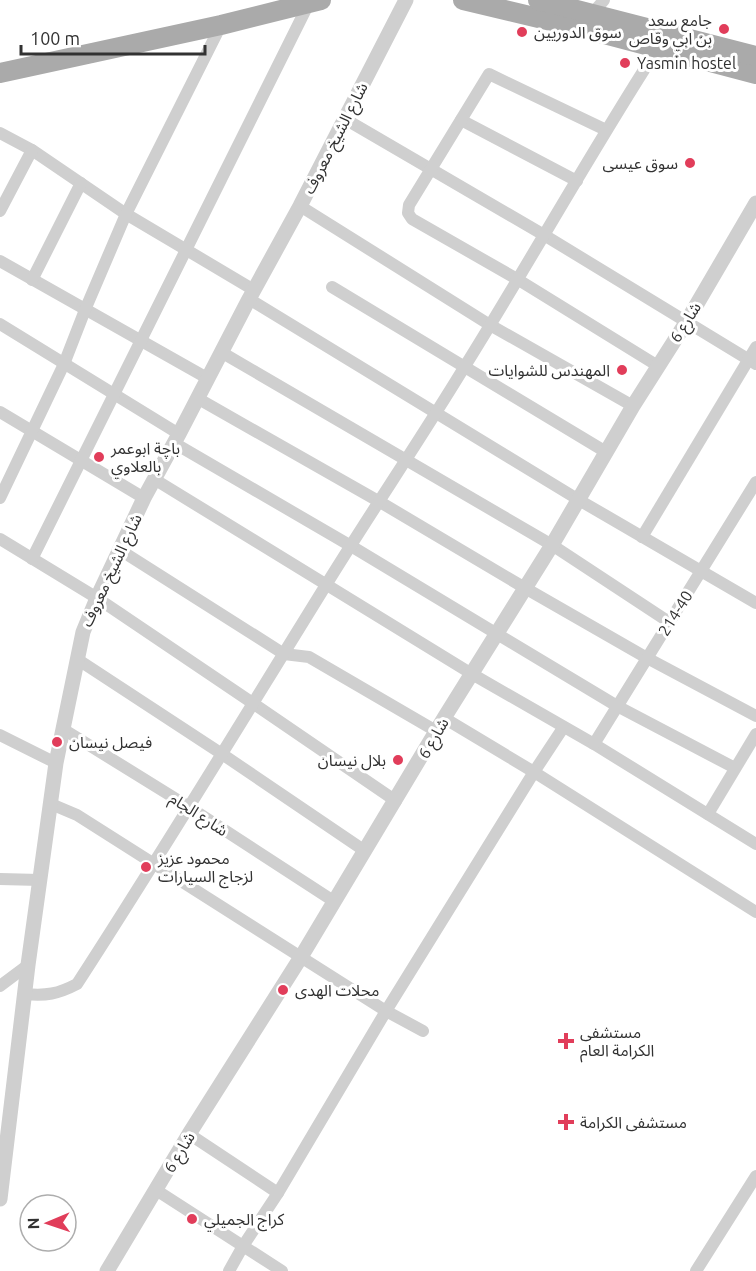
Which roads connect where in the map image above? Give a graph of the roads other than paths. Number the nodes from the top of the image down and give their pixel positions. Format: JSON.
{"nodes":[{"id":1,"x":406,"y":0,"type":"edge"},
{"id":2,"x":463,"y":0,"type":"edge"},
{"id":3,"x":538,"y":0,"type":"edge"},
{"id":4,"x":315,"y":2,"type":"edge"},
{"id":5,"x":598,"y":7,"type":"edge"},
{"id":6,"x":221,"y":25,"type":"junction"},
{"id":7,"x":756,"y":56,"type":"edge"},
{"id":8,"x":644,"y":70,"type":"dead end"},
{"id":9,"x":0,"y":73,"type":"edge"},
{"id":10,"x":756,"y":74,"type":"edge"},
{"id":11,"x":345,"y":119,"type":"junction"},
{"id":12,"x":461,"y":120,"type":"junction"},
{"id":13,"x":606,"y":130,"type":"junction"},
{"id":14,"x":0,"y":133,"type":"edge"},
{"id":15,"x":32,"y":150,"type":"junction"},
{"id":16,"x":431,"y":168,"type":"junction"},
{"id":17,"x":577,"y":181,"type":"junction"},
{"id":18,"x":81,"y":183,"type":"junction"},
{"id":19,"x":756,"y":203,"type":"edge"},
{"id":20,"x":300,"y":206,"type":"junction"},
{"id":21,"x":0,"y":211,"type":"edge"},
{"id":22,"x":126,"y":214,"type":"junction"},
{"id":23,"x":544,"y":235,"type":"junction"},
{"id":24,"x":186,"y":249,"type":"junction"},
{"id":25,"x":0,"y":261,"type":"edge"},
{"id":26,"x":517,"y":279,"type":"junction"},
{"id":27,"x":32,"y":280,"type":"junction"},
{"id":28,"x":332,"y":287,"type":"dead end"},
{"id":29,"x":252,"y":294,"type":"junction"},
{"id":30,"x":85,"y":310,"type":"junction"},
{"id":31,"x":687,"y":321,"type":"junction"},
{"id":32,"x":0,"y":324,"type":"edge"},
{"id":33,"x":490,"y":325,"type":"junction"},
{"id":34,"x":140,"y":341,"type":"junction"},
{"id":35,"x":756,"y":347,"type":"edge"},
{"id":36,"x":221,"y":352,"type":"junction"},
{"id":37,"x":752,"y":362,"type":"edge"},
{"id":38,"x":64,"y":364,"type":"junction"},
{"id":39,"x":465,"y":366,"type":"junction"},
{"id":40,"x":657,"y":366,"type":"junction"},
{"id":41,"x":207,"y":378,"type":"junction"},
{"id":42,"x":115,"y":394,"type":"junction"},
{"id":43,"x":197,"y":398,"type":"junction"},
{"id":44,"x":633,"y":406,"type":"junction"},
{"id":45,"x":0,"y":412,"type":"edge"},
{"id":46,"x":436,"y":412,"type":"junction"},
{"id":47,"x":31,"y":431,"type":"junction"},
{"id":48,"x":177,"y":438,"type":"junction"},
{"id":49,"x":606,"y":452,"type":"junction"},
{"id":50,"x":406,"y":460,"type":"junction"},
{"id":51,"x":81,"y":461,"type":"junction"},
{"id":52,"x":154,"y":479,"type":"junction"},
{"id":53,"x":3,"y":481,"type":"edge"},
{"id":54,"x":756,"y":482,"type":"edge"},
{"id":55,"x":0,"y":498,"type":"edge"},
{"id":56,"x":144,"y":498,"type":"junction"},
{"id":57,"x":579,"y":500,"type":"junction"},
{"id":58,"x":380,"y":501,"type":"junction"},
{"id":59,"x":642,"y":537,"type":"junction"},
{"id":60,"x":1,"y":540,"type":"edge"},
{"id":61,"x":552,"y":545,"type":"junction"},
{"id":62,"x":351,"y":546,"type":"junction"},
{"id":63,"x":120,"y":550,"type":"junction"},
{"id":64,"x":32,"y":559,"type":"junction"},
{"id":65,"x":700,"y":572,"type":"junction"},
{"id":66,"x":326,"y":585,"type":"junction"},
{"id":67,"x":525,"y":588,"type":"junction"},
{"id":68,"x":97,"y":598,"type":"junction"},
{"id":69,"x":756,"y":603,"type":"edge"},
{"id":70,"x":669,"y":622,"type":"junction"},
{"id":71,"x":497,"y":634,"type":"junction"},
{"id":72,"x":285,"y":654,"type":"junction"},
{"id":73,"x":647,"y":658,"type":"junction"},
{"id":74,"x":77,"y":659,"type":"junction"},
{"id":75,"x":472,"y":674,"type":"junction"},
{"id":76,"x":254,"y":704,"type":"junction"},
{"id":77,"x":617,"y":706,"type":"junction"},
{"id":78,"x":756,"y":717,"type":"edge"},
{"id":79,"x":444,"y":718,"type":"junction"},
{"id":80,"x":563,"y":728,"type":"junction"},
{"id":81,"x":63,"y":729,"type":"junction"},
{"id":82,"x":436,"y":731,"type":"junction"},
{"id":83,"x":756,"y":734,"type":"edge"},
{"id":84,"x":0,"y":735,"type":"edge"},
{"id":85,"x":594,"y":744,"type":"junction"},
{"id":86,"x":222,"y":754,"type":"junction"},
{"id":87,"x":56,"y":763,"type":"junction"},
{"id":88,"x":735,"y":768,"type":"junction"},
{"id":89,"x":534,"y":772,"type":"junction"},
{"id":90,"x":396,"y":801,"type":"junction"},
{"id":91,"x":51,"y":804,"type":"junction"},
{"id":92,"x":189,"y":807,"type":"junction"},
{"id":93,"x":708,"y":814,"type":"junction"},
{"id":94,"x":756,"y":844,"type":"edge"},
{"id":95,"x":365,"y":851,"type":"junction"},
{"id":96,"x":154,"y":863,"type":"junction"},
{"id":97,"x":0,"y":879,"type":"edge"},
{"id":98,"x":40,"y":880,"type":"junction"},
{"id":99,"x":335,"y":902,"type":"junction"},
{"id":100,"x":756,"y":912,"type":"edge"},
{"id":101,"x":301,"y":957,"type":"junction"},
{"id":102,"x":28,"y":965,"type":"junction"},
{"id":103,"x":0,"y":986,"type":"edge"},
{"id":104,"x":25,"y":994,"type":"junction"},
{"id":105,"x":386,"y":1011,"type":"junction"},
{"id":106,"x":423,"y":1031,"type":"dead end"},
{"id":107,"x":189,"y":1134,"type":"junction"},
{"id":108,"x":2,"y":1151,"type":"edge"},
{"id":109,"x":756,"y":1176,"type":"edge"},
{"id":110,"x":156,"y":1190,"type":"junction"},
{"id":111,"x":278,"y":1193,"type":"junction"},
{"id":112,"x":0,"y":1199,"type":"edge"},
{"id":113,"x":243,"y":1246,"type":"junction"},
{"id":114,"x":107,"y":1271,"type":"edge"},
{"id":115,"x":229,"y":1271,"type":"edge"},
{"id":116,"x":282,"y":1271,"type":"edge"},
{"id":117,"x":696,"y":1271,"type":"edge"}],
"edges":[{"from":1,"to":11,"type":"street","name":"شارع الشيخ معروف"},
{"from":2,"to":10,"type":"main road"},
{"from":3,"to":5,"type":"main road"},
{"from":4,"to":6,"type":"main road"},
{"from":4,"to":24,"type":"street"},
{"from":5,"to":7,"type":"main road"},
{"from":6,"to":9,"type":"main road"},
{"from":6,"to":22,"type":"street"},
{"from":8,"to":13,"type":"street"},
{"from":11,"to":16,"type":"street"},
{"from":11,"to":20,"type":"street","name":"شارع الشيخ معروف"},
{"from":12,"to":13,"type":"street"},
{"from":12,"to":16,"type":"street"},
{"from":12,"to":17,"type":"street"},
{"from":13,"to":17,"type":"street"},
{"from":14,"to":15,"type":"street"},
{"from":15,"to":18,"type":"street"},
{"from":15,"to":21,"type":"street"},
{"from":16,"to":23,"type":"street"},
{"from":16,"to":26,"type":"street"},
{"from":17,"to":23,"type":"street"},
{"from":18,"to":22,"type":"street"},
{"from":18,"to":27,"type":"street"},
{"from":19,"to":31,"type":"street","name":"شارع 6"},
{"from":20,"to":29,"type":"street","name":"شارع الشيخ معروف"},
{"from":20,"to":33,"type":"street"},
{"from":22,"to":24,"type":"street"},
{"from":22,"to":30,"type":"street"},
{"from":23,"to":26,"type":"street"},
{"from":23,"to":31,"type":"street"},
{"from":24,"to":29,"type":"street"},
{"from":24,"to":34,"type":"street"},
{"from":25,"to":27,"type":"street"},
{"from":26,"to":33,"type":"street"},
{"from":26,"to":40,"type":"street"},
{"from":27,"to":30,"type":"street"},
{"from":28,"to":39,"type":"street"},
{"from":29,"to":36,"type":"street","name":"شارع الشيخ معروف"},
{"from":29,"to":46,"type":"street"},
{"from":30,"to":34,"type":"street"},
{"from":30,"to":38,"type":"street"},
{"from":31,"to":37,"type":"street"},
{"from":31,"to":40,"type":"street","name":"شارع 6"},
{"from":32,"to":38,"type":"street"},
{"from":33,"to":39,"type":"street"},
{"from":33,"to":44,"type":"street"},
{"from":34,"to":41,"type":"street"},
{"from":34,"to":42,"type":"street"},
{"from":35,"to":37,"type":"street"},
{"from":36,"to":41,"type":"street","name":"شارع الشيخ معروف"},
{"from":36,"to":50,"type":"street"},
{"from":37,"to":59,"type":"street"},
{"from":38,"to":42,"type":"street"},
{"from":38,"to":47,"type":"street"},
{"from":39,"to":46,"type":"street"},
{"from":39,"to":49,"type":"street"},
{"from":40,"to":44,"type":"street","name":"شارع 6"},
{"from":41,"to":43,"type":"street","name":"شارع الشيخ معروف"},
{"from":42,"to":48,"type":"street"},
{"from":42,"to":51,"type":"street"},
{"from":43,"to":48,"type":"street","name":"شارع الشيخ معروف"},
{"from":43,"to":58,"type":"street"},
{"from":44,"to":49,"type":"street","name":"شارع 6"},
{"from":45,"to":47,"type":"street"},
{"from":46,"to":50,"type":"street"},
{"from":46,"to":57,"type":"street"},
{"from":47,"to":51,"type":"street"},
{"from":47,"to":53,"type":"street"},
{"from":48,"to":52,"type":"street","name":"شارع الشيخ معروف"},
{"from":48,"to":62,"type":"street"},
{"from":49,"to":57,"type":"street","name":"شارع 6"},
{"from":50,"to":58,"type":"street"},
{"from":50,"to":61,"type":"street"},
{"from":51,"to":56,"type":"street"},
{"from":51,"to":64,"type":"street"},
{"from":52,"to":56,"type":"street","name":"شارع الشيخ معروف"},
{"from":52,"to":66,"type":"street"},
{"from":53,"to":55,"type":"street"},
{"from":54,"to":65,"type":"street","name":"214-40"},
{"from":56,"to":63,"type":"street","name":"شارع الشيخ معروف"},
{"from":57,"to":59,"type":"street"},
{"from":57,"to":61,"type":"street","name":"شارع 6"},
{"from":58,"to":62,"type":"street"},
{"from":58,"to":67,"type":"street"},
{"from":59,"to":65,"type":"street"},
{"from":60,"to":64,"type":"street"},
{"from":61,"to":67,"type":"street","name":"شارع 6"},
{"from":61,"to":70,"type":"street"},
{"from":62,"to":66,"type":"street"},
{"from":62,"to":71,"type":"street"},
{"from":63,"to":68,"type":"street","name":"شارع الشيخ معروف"},
{"from":63,"to":72,"type":"street"},
{"from":64,"to":68,"type":"street"},
{"from":65,"to":69,"type":"street"},
{"from":65,"to":70,"type":"street","name":"214-40"},
{"from":66,"to":72,"type":"street"},
{"from":66,"to":75,"type":"street"},
{"from":67,"to":71,"type":"street","name":"شارع 6"},
{"from":67,"to":73,"type":"street"},
{"from":68,"to":74,"type":"street","name":"شارع الشيخ معروف"},
{"from":68,"to":76,"type":"street"},
{"from":70,"to":73,"type":"street","name":"214-40"},
{"from":71,"to":75,"type":"street","name":"شارع 6"},
{"from":71,"to":77,"type":"street"},
{"from":72,"to":76,"type":"street"},
{"from":72,"to":82,"type":"street"},
{"from":73,"to":77,"type":"street","name":"214-40"},
{"from":73,"to":78,"type":"street"},
{"from":74,"to":81,"type":"street","name":"شارع الشيخ معروف"},
{"from":74,"to":86,"type":"street"},
{"from":75,"to":79,"type":"street","name":"شارع 6"},
{"from":75,"to":80,"type":"street"},
{"from":76,"to":86,"type":"street"},
{"from":76,"to":90,"type":"street"},
{"from":77,"to":85,"type":"street","name":"214-40"},
{"from":77,"to":88,"type":"street"},
{"from":79,"to":82,"type":"street","name":"شارع 6"},
{"from":79,"to":89,"type":"street"},
{"from":80,"to":85,"type":"street"},
{"from":80,"to":89,"type":"street"},
{"from":81,"to":87,"type":"street","name":"شارع الشيخ معروف"},
{"from":81,"to":92,"type":"street","name":"شارع الجام"},
{"from":82,"to":90,"type":"street","name":"شارع 6"},
{"from":83,"to":88,"type":"street"},
{"from":84,"to":87,"type":"street"},
{"from":85,"to":93,"type":"street"},
{"from":86,"to":92,"type":"street"},
{"from":86,"to":95,"type":"street"},
{"from":87,"to":91,"type":"street","name":"شارع الشيخ معروف"},
{"from":88,"to":93,"type":"street"},
{"from":89,"to":100,"type":"street"},
{"from":89,"to":105,"type":"street"},
{"from":90,"to":95,"type":"street","name":"شارع 6"},
{"from":91,"to":96,"type":"street"},
{"from":91,"to":98,"type":"street","name":"شارع الشيخ معروف"},
{"from":92,"to":96,"type":"street"},
{"from":92,"to":99,"type":"street","name":"شارع الجام"},
{"from":93,"to":94,"type":"street"},
{"from":95,"to":99,"type":"street","name":"شارع 6"},
{"from":96,"to":101,"type":"street"},
{"from":96,"to":104,"type":"street"},
{"from":97,"to":98,"type":"street"},
{"from":98,"to":102,"type":"street","name":"شارع الشيخ معروف"},
{"from":99,"to":101,"type":"street","name":"شارع 6"},
{"from":101,"to":105,"type":"street"},
{"from":101,"to":107,"type":"street","name":"شارع 6"},
{"from":102,"to":103,"type":"street"},
{"from":102,"to":104,"type":"street","name":"شارع الشيخ معروف"},
{"from":104,"to":108,"type":"street","name":"شارع الشيخ معروف"},
{"from":105,"to":106,"type":"street"},
{"from":105,"to":111,"type":"street"},
{"from":107,"to":110,"type":"street","name":"شارع 6"},
{"from":107,"to":111,"type":"street"},
{"from":108,"to":112,"type":"street","name":"شارع الشيخ معروف"},
{"from":109,"to":117,"type":"street"},
{"from":110,"to":113,"type":"street"},
{"from":110,"to":114,"type":"street","name":"شارع 6"},
{"from":111,"to":113,"type":"street"},
{"from":113,"to":115,"type":"street"},
{"from":113,"to":116,"type":"street"}]}
